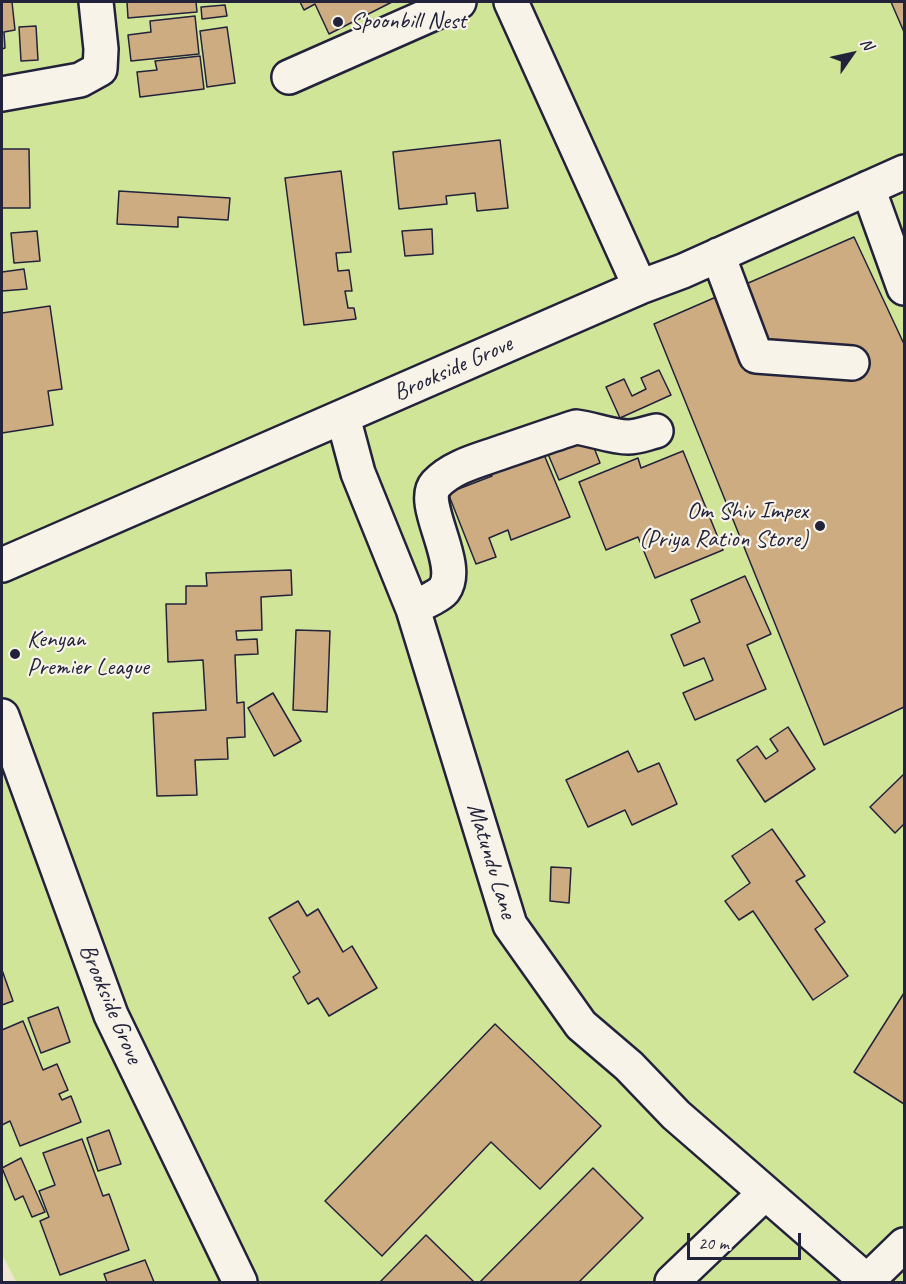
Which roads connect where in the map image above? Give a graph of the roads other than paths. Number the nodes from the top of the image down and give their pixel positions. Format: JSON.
{"nodes":[{"id":1,"x":96,"y":2,"type":"edge"},
{"id":2,"x":459,"y":2,"type":"edge"},
{"id":3,"x":511,"y":2,"type":"edge"},
{"id":4,"x":289,"y":77,"type":"dead end"},
{"id":5,"x":2,"y":94,"type":"edge"},
{"id":6,"x":904,"y":172,"type":"edge"},
{"id":7,"x":868,"y":188,"type":"junction"},
{"id":8,"x":718,"y":255,"type":"junction"},
{"id":9,"x":640,"y":287,"type":"junction"},
{"id":10,"x":904,"y":288,"type":"edge"},
{"id":11,"x":852,"y":363,"type":"dead end"},
{"id":12,"x":342,"y":417,"type":"junction"},
{"id":13,"x":656,"y":431,"type":"dead end"},
{"id":14,"x":2,"y":565,"type":"edge"},
{"id":15,"x":413,"y":609,"type":"junction"},
{"id":16,"x":2,"y":716,"type":"edge"},
{"id":17,"x":765,"y":1192,"type":"junction"},
{"id":18,"x":904,"y":1245,"type":"edge"},
{"id":19,"x":240,"y":1282,"type":"edge"},
{"id":20,"x":672,"y":1282,"type":"edge"},
{"id":21,"x":868,"y":1282,"type":"edge"}],
"edges":[{"from":1,"to":5,"type":"street"},
{"from":2,"to":4,"type":"street"},
{"from":3,"to":9,"type":"street"},
{"from":6,"to":7,"type":"street","name":"Brookside Grove"},
{"from":7,"to":8,"type":"street","name":"Brookside Grove"},
{"from":7,"to":10,"type":"street"},
{"from":8,"to":9,"type":"street","name":"Brookside Grove"},
{"from":8,"to":11,"type":"street"},
{"from":9,"to":12,"type":"street","name":"Brookside Grove"},
{"from":12,"to":14,"type":"street","name":"Brookside Grove"},
{"from":12,"to":15,"type":"street","name":"Matundu Lane"},
{"from":13,"to":15,"type":"street"},
{"from":15,"to":17,"type":"street","name":"Matundu Lane"},
{"from":16,"to":19,"type":"street","name":"Brookside Grove"},
{"from":17,"to":20,"type":"street"},
{"from":17,"to":21,"type":"street","name":"Matundu Lane"},
{"from":18,"to":21,"type":"street"}]}
